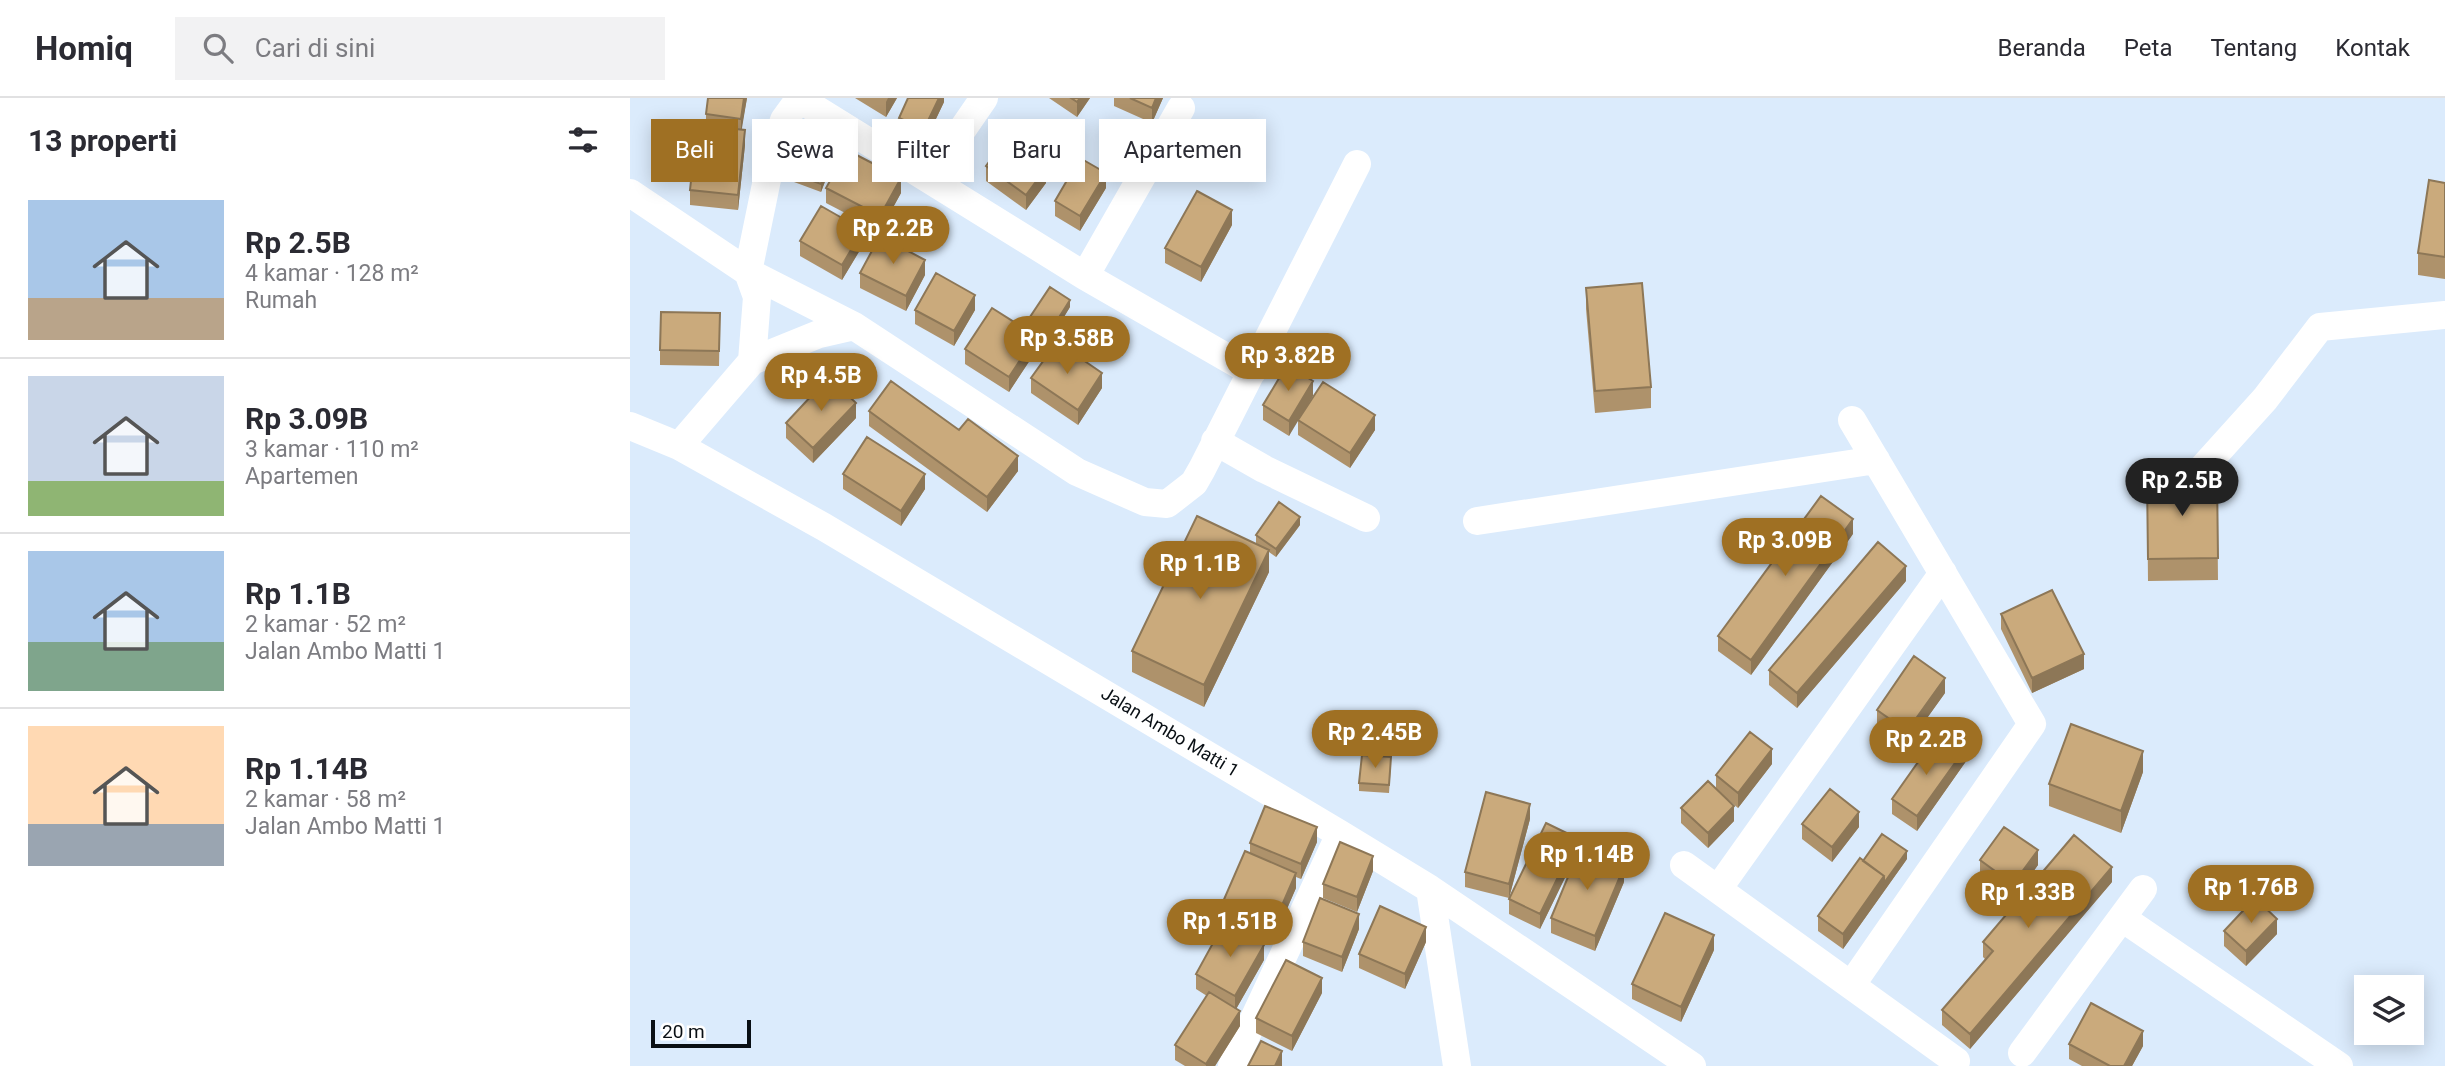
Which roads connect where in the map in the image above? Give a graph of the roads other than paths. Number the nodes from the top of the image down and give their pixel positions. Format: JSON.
{"nodes":[{"id":1,"x":984,"y":98,"type":"edge"},
{"id":2,"x":799,"y":99,"type":"edge"},
{"id":3,"x":1181,"y":108,"type":"dead end"},
{"id":4,"x":970,"y":119,"type":"edge"},
{"id":5,"x":872,"y":143,"type":"edge"},
{"id":6,"x":1357,"y":164,"type":"dead end"},
{"id":7,"x":935,"y":182,"type":"edge"},
{"id":8,"x":630,"y":193,"type":"edge"},
{"id":9,"x":748,"y":272,"type":"junction"},
{"id":10,"x":1085,"y":276,"type":"junction"},
{"id":11,"x":2445,"y":315,"type":"edge"},
{"id":12,"x":854,"y":326,"type":"junction"},
{"id":13,"x":752,"y":361,"type":"junction"},
{"id":14,"x":1252,"y":372,"type":"junction"},
{"id":15,"x":1852,"y":420,"type":"dead end"},
{"id":16,"x":630,"y":426,"type":"edge"},
{"id":17,"x":1216,"y":441,"type":"junction"},
{"id":18,"x":679,"y":446,"type":"junction"},
{"id":19,"x":1876,"y":460,"type":"junction"},
{"id":20,"x":2200,"y":471,"type":"dead end"},
{"id":21,"x":1366,"y":518,"type":"dead end"},
{"id":22,"x":1476,"y":521,"type":"dead end"},
{"id":23,"x":1942,"y":573,"type":"junction"},
{"id":24,"x":1340,"y":834,"type":"junction"},
{"id":25,"x":1684,"y":864,"type":"dead end"},
{"id":26,"x":1430,"y":889,"type":"junction"},
{"id":27,"x":1718,"y":889,"type":"junction"},
{"id":28,"x":2143,"y":889,"type":"dead end"},
{"id":29,"x":2122,"y":918,"type":"junction"},
{"id":30,"x":1852,"y":984,"type":"junction"},
{"id":31,"x":2024,"y":1062,"type":"edge"},
{"id":32,"x":1957,"y":1064,"type":"edge"},
{"id":33,"x":1232,"y":1066,"type":"edge"},
{"id":34,"x":1457,"y":1066,"type":"edge"},
{"id":35,"x":1692,"y":1066,"type":"edge"},
{"id":36,"x":2339,"y":1066,"type":"edge"}],
"edges":[{"from":1,"to":4,"type":"street"},
{"from":2,"to":5,"type":"street"},
{"from":2,"to":9,"type":"street"},
{"from":3,"to":10,"type":"street"},
{"from":6,"to":14,"type":"street"},
{"from":7,"to":10,"type":"street"},
{"from":8,"to":9,"type":"street"},
{"from":9,"to":12,"type":"street"},
{"from":9,"to":13,"type":"street"},
{"from":10,"to":14,"type":"street"},
{"from":11,"to":20,"type":"street"},
{"from":12,"to":13,"type":"street"},
{"from":12,"to":17,"type":"street"},
{"from":13,"to":18,"type":"street"},
{"from":14,"to":17,"type":"street"},
{"from":15,"to":19,"type":"street"},
{"from":16,"to":18,"type":"street","name":"Jalan Ambo Matti 1"},
{"from":17,"to":21,"type":"street"},
{"from":18,"to":24,"type":"street","name":"Jalan Ambo Matti 1"},
{"from":19,"to":22,"type":"street"},
{"from":19,"to":23,"type":"street"},
{"from":23,"to":27,"type":"street"},
{"from":23,"to":30,"type":"street"},
{"from":24,"to":26,"type":"street","name":"Jalan Ambo Matti 1"},
{"from":24,"to":33,"type":"street"},
{"from":25,"to":27,"type":"street"},
{"from":26,"to":34,"type":"street"},
{"from":26,"to":35,"type":"street","name":"Jalan Ambo Matti 1"},
{"from":27,"to":30,"type":"street"},
{"from":28,"to":29,"type":"street"},
{"from":29,"to":31,"type":"street"},
{"from":29,"to":36,"type":"street"},
{"from":30,"to":32,"type":"street"}]}
